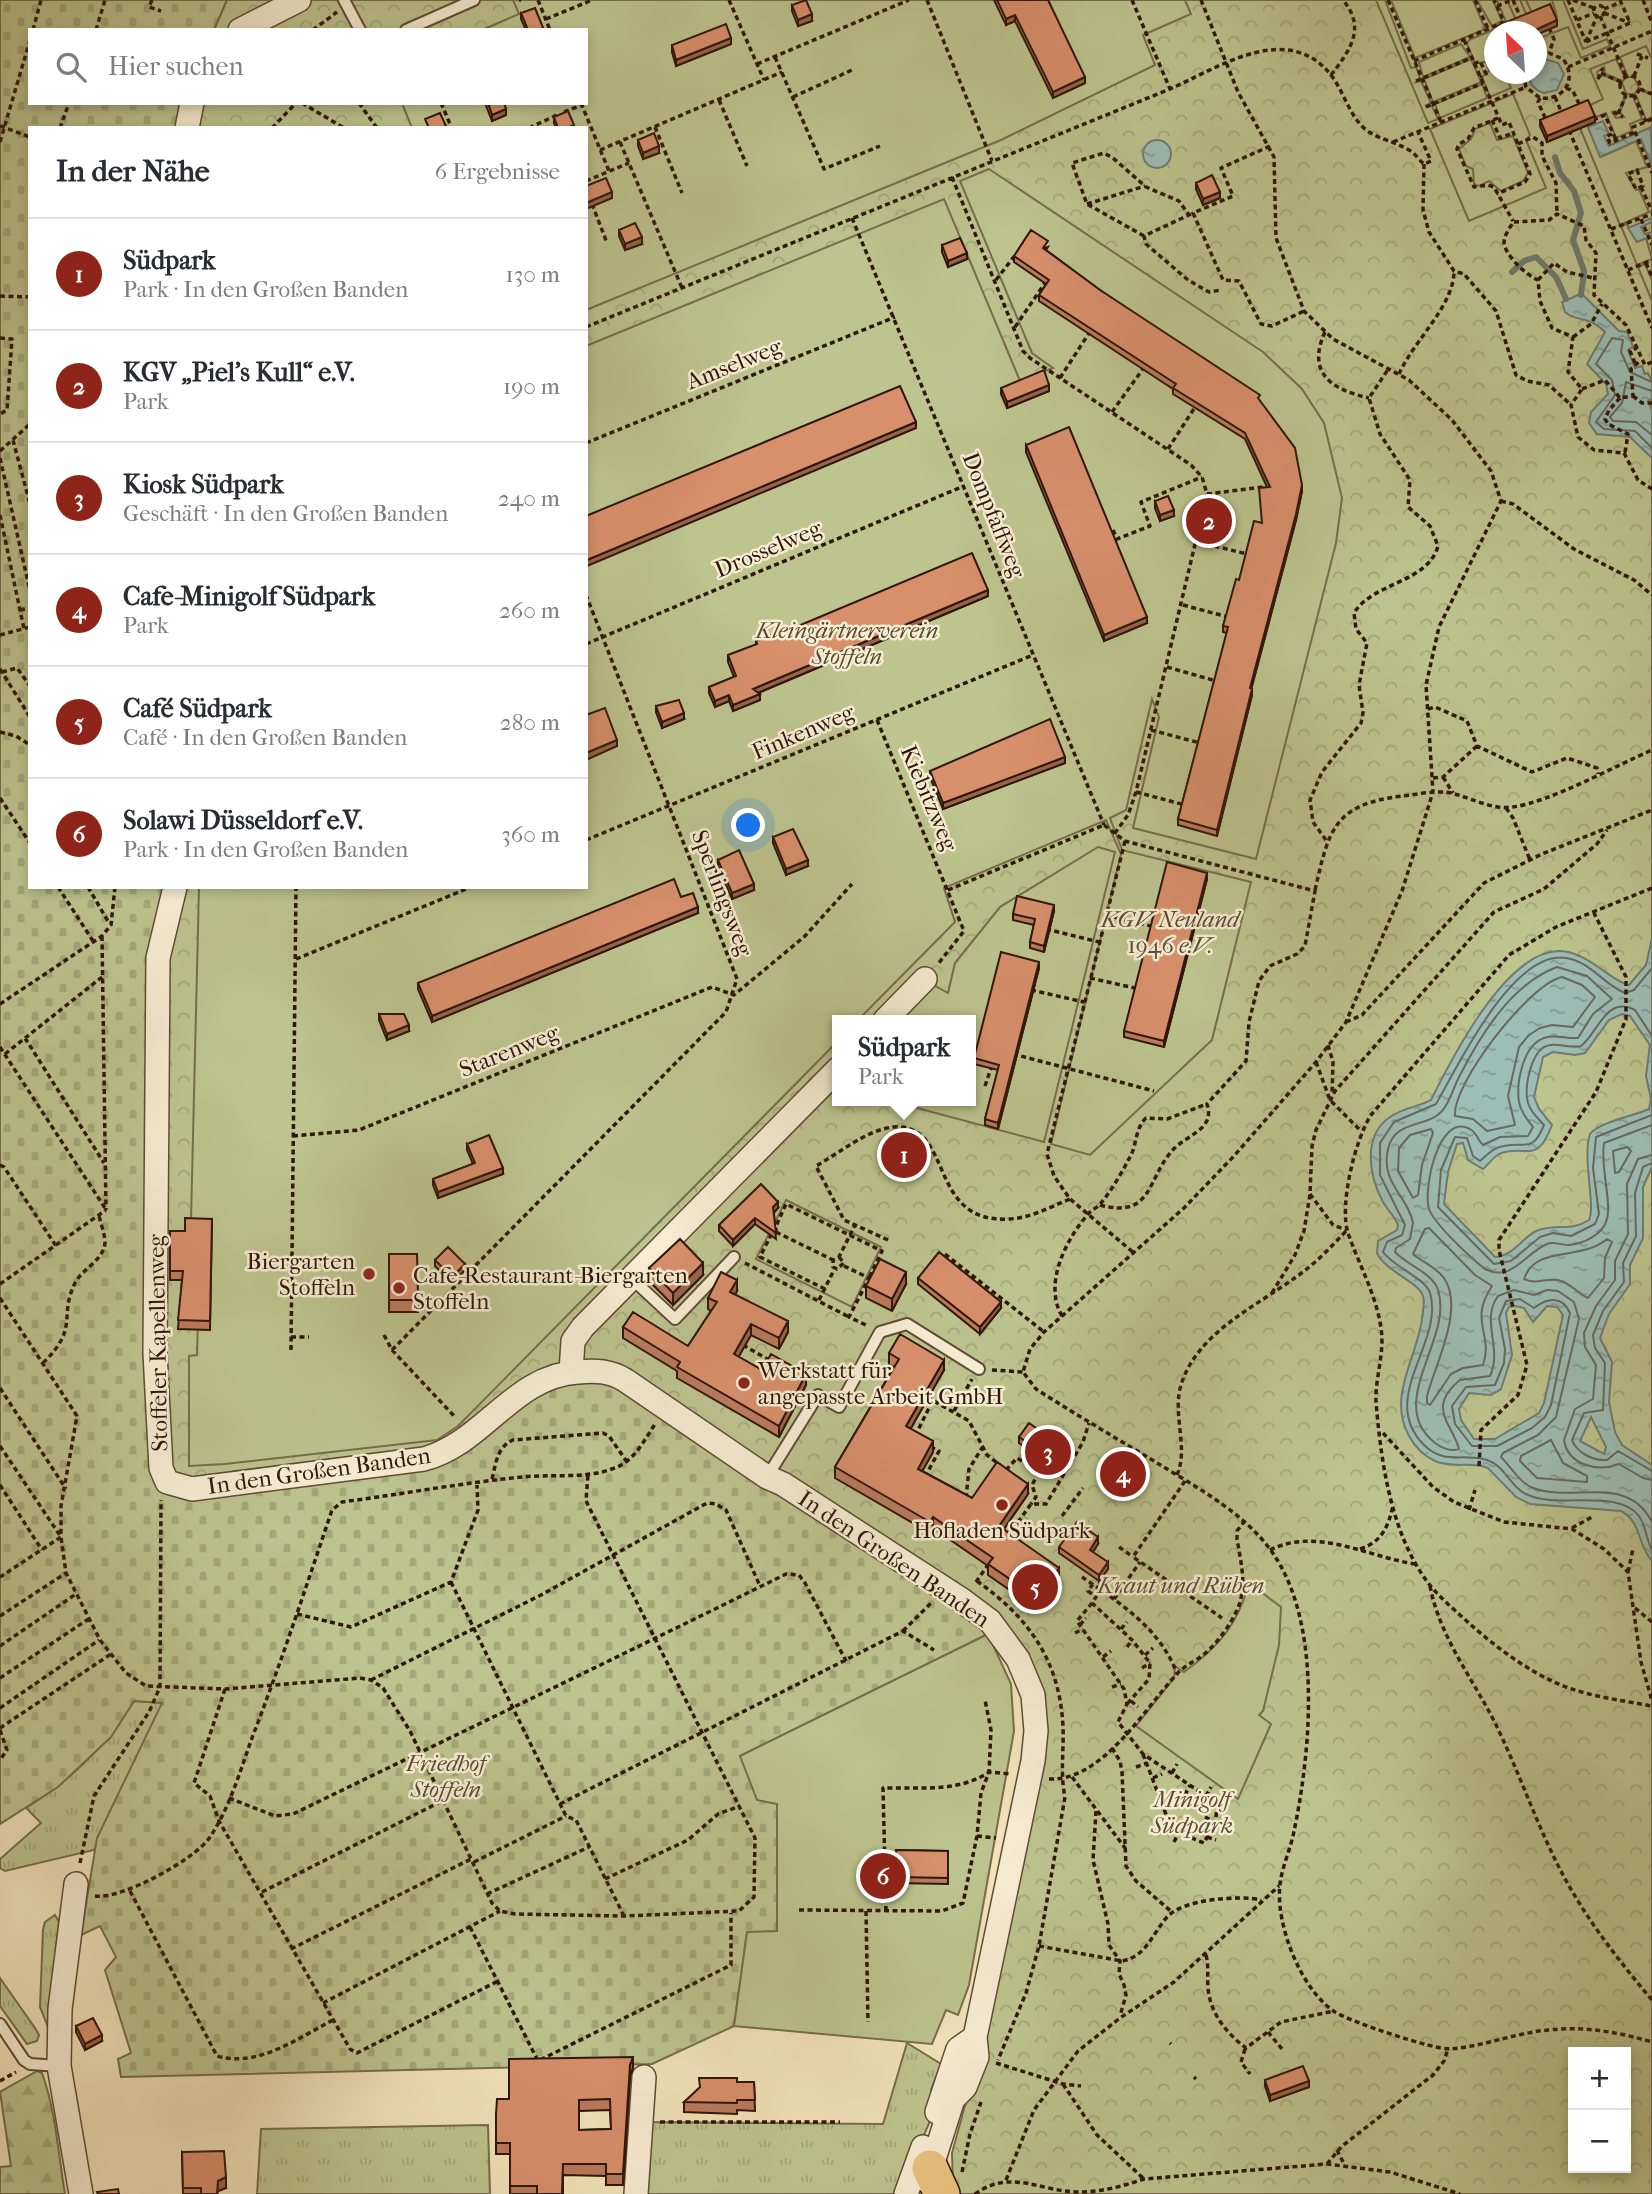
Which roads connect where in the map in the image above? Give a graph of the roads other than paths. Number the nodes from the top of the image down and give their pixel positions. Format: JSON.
{"nodes":[{"id":1,"x":299,"y":0,"type":"edge"},
{"id":2,"x":474,"y":0,"type":"edge"},
{"id":3,"x":346,"y":3,"type":"edge"},
{"id":4,"x":244,"y":28,"type":"edge"},
{"id":5,"x":359,"y":28,"type":"edge"},
{"id":6,"x":411,"y":28,"type":"edge"},
{"id":7,"x":192,"y":105,"type":"edge"},
{"id":8,"x":187,"y":126,"type":"edge"},
{"id":9,"x":175,"y":889,"type":"edge"},
{"id":10,"x":925,"y":979,"type":"road end"},
{"id":11,"x":890,"y":1015,"type":"edge"},
{"id":12,"x":832,"y":1075,"type":"edge"},
{"id":13,"x":734,"y":1257,"type":"road end"},
{"id":14,"x":631,"y":1278,"type":"junction"},
{"id":15,"x":979,"y":1369,"type":"road end"},
{"id":16,"x":571,"y":1372,"type":"junction"},
{"id":17,"x":767,"y":1477,"type":"junction"},
{"id":18,"x":167,"y":1482,"type":"joint"},
{"id":19,"x":76,"y":1889,"type":"road end"},
{"id":20,"x":0,"y":2024,"type":"edge"},
{"id":21,"x":59,"y":2066,"type":"junction"},
{"id":22,"x":644,"y":2077,"type":"dead end"},
{"id":23,"x":948,"y":2098,"type":"junction"},
{"id":24,"x":953,"y":2187,"type":"edge"},
{"id":25,"x":80,"y":2194,"type":"edge"},
{"id":26,"x":636,"y":2194,"type":"edge"},
{"id":27,"x":906,"y":2194,"type":"edge"}],
"edges":[{"from":1,"to":4,"type":"street"},
{"from":2,"to":6,"type":"lane"},
{"from":3,"to":5,"type":"lane"},
{"from":7,"to":8,"type":"street"},
{"from":9,"to":18,"type":"street","name":"Stoffeler Kapellenweg"},
{"from":10,"to":11,"type":"street"},
{"from":12,"to":14,"type":"street"},
{"from":13,"to":14,"type":"lane"},
{"from":14,"to":16,"type":"street"},
{"from":15,"to":17,"type":"lane"},
{"from":16,"to":17,"type":"street","name":"In den Großen Banden"},
{"from":16,"to":18,"type":"street","name":"In den Großen Banden"},
{"from":17,"to":23,"type":"street","name":"In den Großen Banden"},
{"from":19,"to":21,"type":"street"},
{"from":20,"to":21,"type":"lane"},
{"from":21,"to":25,"type":"street"},
{"from":22,"to":26,"type":"street"},
{"from":23,"to":24,"type":"street","name":"In den Großen Banden"},
{"from":23,"to":27,"type":"street","name":"In den Großen Banden"}]}
